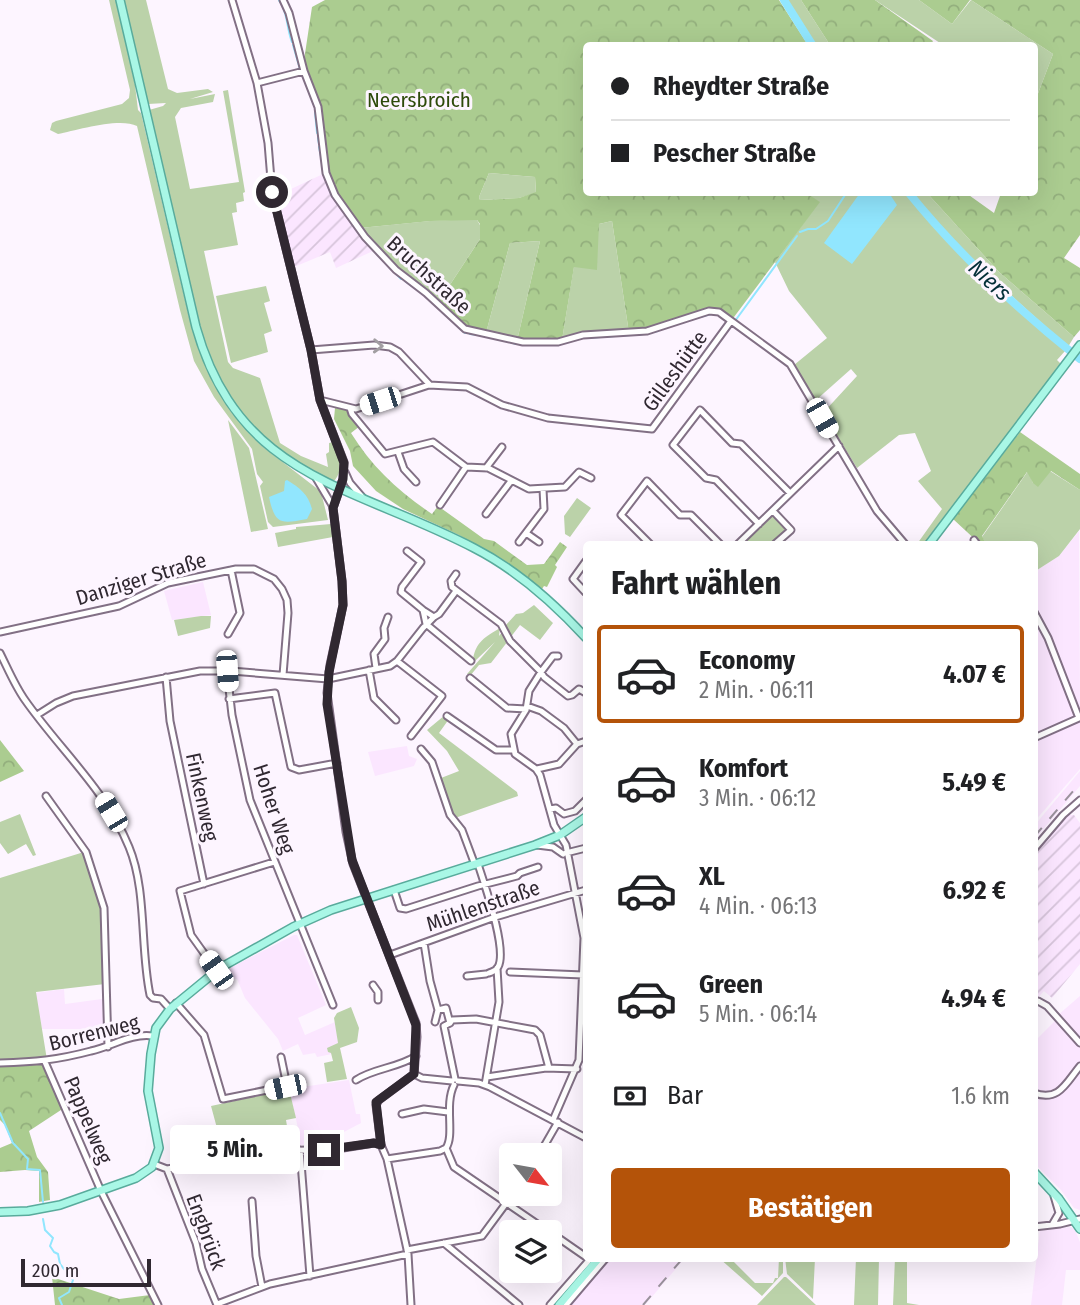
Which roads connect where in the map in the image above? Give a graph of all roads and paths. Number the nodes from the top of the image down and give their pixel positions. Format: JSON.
{"nodes":[{"id":1,"x":120,"y":0,"type":"edge"},
{"id":2,"x":232,"y":0,"type":"edge"},
{"id":3,"x":283,"y":0,"type":"edge"},
{"id":4,"x":304,"y":71,"type":"junction"},
{"id":5,"x":257,"y":83,"type":"junction"},
{"id":6,"x":731,"y":320,"type":"junction"},
{"id":7,"x":311,"y":350,"type":"junction"},
{"id":8,"x":1074,"y":352,"type":"edge"},
{"id":9,"x":430,"y":385,"type":"junction"},
{"id":10,"x":320,"y":400,"type":"junction"},
{"id":11,"x":350,"y":408,"type":"junction"},
{"id":12,"x":839,"y":446,"type":"junction"},
{"id":13,"x":502,"y":447,"type":"dead end"},
{"id":14,"x":398,"y":452,"type":"junction"},
{"id":15,"x":466,"y":467,"type":"junction"},
{"id":16,"x":486,"y":468,"type":"junction"},
{"id":17,"x":345,"y":472,"type":"junction"},
{"id":18,"x":316,"y":478,"type":"junction"},
{"id":19,"x":591,"y":478,"type":"dead end"},
{"id":20,"x":511,"y":481,"type":"junction"},
{"id":21,"x":416,"y":482,"type":"dead end"},
{"id":22,"x":340,"y":489,"type":"junction"},
{"id":23,"x":543,"y":489,"type":"junction"},
{"id":24,"x":451,"y":490,"type":"junction"},
{"id":25,"x":790,"y":494,"type":"junction"},
{"id":26,"x":460,"y":496,"type":"dead end"},
{"id":27,"x":365,"y":500,"type":"junction"},
{"id":28,"x":440,"y":505,"type":"dead end"},
{"id":29,"x":333,"y":508,"type":"junction"},
{"id":30,"x":773,"y":511,"type":"junction"},
{"id":31,"x":486,"y":514,"type":"dead end"},
{"id":32,"x":760,"y":524,"type":"junction"},
{"id":33,"x":526,"y":533,"type":"junction"},
{"id":34,"x":647,"y":541,"type":"edge"},
{"id":35,"x":717,"y":541,"type":"edge"},
{"id":36,"x":741,"y":541,"type":"edge"},
{"id":37,"x":778,"y":541,"type":"edge"},
{"id":38,"x":902,"y":541,"type":"edge"},
{"id":39,"x":931,"y":541,"type":"edge"},
{"id":40,"x":519,"y":542,"type":"dead end"},
{"id":41,"x":538,"y":542,"type":"dead end"},
{"id":42,"x":407,"y":551,"type":"dead end"},
{"id":43,"x":583,"y":565,"type":"edge"},
{"id":44,"x":231,"y":570,"type":"junction"},
{"id":45,"x":456,"y":575,"type":"dead end"},
{"id":46,"x":583,"y":590,"type":"edge"},
{"id":47,"x":456,"y":591,"type":"junction"},
{"id":48,"x":423,"y":610,"type":"junction"},
{"id":49,"x":388,"y":617,"type":"dead end"},
{"id":50,"x":434,"y":617,"type":"junction"},
{"id":51,"x":1038,"y":619,"type":"edge"},
{"id":52,"x":426,"y":624,"type":"junction"},
{"id":53,"x":0,"y":632,"type":"edge"},
{"id":54,"x":228,"y":634,"type":"dead end"},
{"id":55,"x":583,"y":635,"type":"edge"},
{"id":56,"x":0,"y":653,"type":"edge"},
{"id":57,"x":558,"y":656,"type":"dead end"},
{"id":58,"x":397,"y":661,"type":"junction"},
{"id":59,"x":471,"y":661,"type":"dead end"},
{"id":60,"x":372,"y":669,"type":"junction"},
{"id":61,"x":227,"y":671,"type":"junction"},
{"id":62,"x":541,"y":672,"type":"junction"},
{"id":63,"x":283,"y":675,"type":"junction"},
{"id":64,"x":166,"y":677,"type":"junction"},
{"id":65,"x":470,"y":678,"type":"dead end"},
{"id":66,"x":328,"y":680,"type":"junction"},
{"id":67,"x":583,"y":691,"type":"edge"},
{"id":68,"x":229,"y":699,"type":"junction"},
{"id":69,"x":526,"y":707,"type":"junction"},
{"id":70,"x":37,"y":715,"type":"junction"},
{"id":71,"x":447,"y":716,"type":"dead end"},
{"id":72,"x":1079,"y":718,"type":"edge"},
{"id":73,"x":396,"y":720,"type":"dead end"},
{"id":74,"x":411,"y":736,"type":"dead end"},
{"id":75,"x":1038,"y":736,"type":"edge"},
{"id":76,"x":583,"y":742,"type":"edge"},
{"id":77,"x":576,"y":744,"type":"junction"},
{"id":78,"x":421,"y":749,"type":"dead end"},
{"id":79,"x":513,"y":750,"type":"junction"},
{"id":80,"x":337,"y":763,"type":"junction"},
{"id":81,"x":536,"y":769,"type":"junction"},
{"id":82,"x":47,"y":796,"type":"dead end"},
{"id":83,"x":1077,"y":802,"type":"edge"},
{"id":84,"x":583,"y":803,"type":"edge"},
{"id":85,"x":550,"y":809,"type":"junction"},
{"id":86,"x":1080,"y":813,"type":"edge"},
{"id":87,"x":583,"y":819,"type":"edge"},
{"id":88,"x":560,"y":835,"type":"junction"},
{"id":89,"x":535,"y":845,"type":"junction"},
{"id":90,"x":1038,"y":845,"type":"edge"},
{"id":91,"x":583,"y":849,"type":"edge"},
{"id":92,"x":565,"y":853,"type":"junction"},
{"id":93,"x":274,"y":862,"type":"junction"},
{"id":94,"x":477,"y":864,"type":"junction"},
{"id":95,"x":538,"y":867,"type":"dead end"},
{"id":96,"x":204,"y":884,"type":"junction"},
{"id":97,"x":484,"y":884,"type":"junction"},
{"id":98,"x":394,"y":890,"type":"junction"},
{"id":99,"x":583,"y":890,"type":"edge"},
{"id":100,"x":574,"y":892,"type":"junction"},
{"id":101,"x":366,"y":898,"type":"junction"},
{"id":102,"x":495,"y":917,"type":"junction"},
{"id":103,"x":299,"y":924,"type":"junction"},
{"id":104,"x":583,"y":932,"type":"edge"},
{"id":105,"x":424,"y":943,"type":"junction"},
{"id":106,"x":390,"y":955,"type":"junction"},
{"id":107,"x":216,"y":970,"type":"junction"},
{"id":108,"x":583,"y":971,"type":"edge"},
{"id":109,"x":502,"y":972,"type":"junction"},
{"id":110,"x":467,"y":976,"type":"dead end"},
{"id":111,"x":373,"y":985,"type":"dead end"},
{"id":112,"x":378,"y":1000,"type":"dead end"},
{"id":113,"x":1038,"y":1001,"type":"dead end"},
{"id":114,"x":333,"y":1005,"type":"dead end"},
{"id":115,"x":173,"y":1006,"type":"junction"},
{"id":116,"x":438,"y":1010,"type":"junction"},
{"id":117,"x":435,"y":1022,"type":"dead end"},
{"id":118,"x":496,"y":1022,"type":"junction"},
{"id":119,"x":450,"y":1023,"type":"junction"},
{"id":120,"x":153,"y":1036,"type":"junction"},
{"id":121,"x":583,"y":1042,"type":"edge"},
{"id":122,"x":1080,"y":1043,"type":"edge"},
{"id":123,"x":108,"y":1047,"type":"junction"},
{"id":124,"x":416,"y":1056,"type":"junction"},
{"id":125,"x":281,"y":1057,"type":"dead end"},
{"id":126,"x":46,"y":1062,"type":"junction"},
{"id":127,"x":0,"y":1063,"type":"edge"},
{"id":128,"x":1080,"y":1066,"type":"edge"},
{"id":129,"x":549,"y":1068,"type":"junction"},
{"id":130,"x":577,"y":1069,"type":"junction"},
{"id":131,"x":414,"y":1074,"type":"junction"},
{"id":132,"x":487,"y":1077,"type":"junction"},
{"id":133,"x":356,"y":1080,"type":"dead end"},
{"id":134,"x":455,"y":1082,"type":"junction"},
{"id":135,"x":485,"y":1085,"type":"junction"},
{"id":136,"x":1038,"y":1094,"type":"edge"},
{"id":137,"x":448,"y":1112,"type":"junction"},
{"id":138,"x":402,"y":1114,"type":"dead end"},
{"id":139,"x":555,"y":1121,"type":"junction"},
{"id":140,"x":583,"y":1136,"type":"edge"},
{"id":141,"x":545,"y":1143,"type":"edge"},
{"id":142,"x":381,"y":1145,"type":"junction"},
{"id":143,"x":446,"y":1148,"type":"junction"},
{"id":144,"x":300,"y":1150,"type":"junction"},
{"id":145,"x":387,"y":1158,"type":"junction"},
{"id":146,"x":154,"y":1164,"type":"junction"},
{"id":147,"x":167,"y":1169,"type":"junction"},
{"id":148,"x":1038,"y":1176,"type":"edge"},
{"id":149,"x":1049,"y":1187,"type":"junction"},
{"id":150,"x":102,"y":1191,"type":"junction"},
{"id":151,"x":499,"y":1198,"type":"edge"},
{"id":152,"x":252,"y":1201,"type":"dead end"},
{"id":153,"x":504,"y":1206,"type":"edge"},
{"id":154,"x":510,"y":1206,"type":"edge"},
{"id":155,"x":0,"y":1212,"type":"edge"},
{"id":156,"x":1077,"y":1219,"type":"edge"},
{"id":157,"x":531,"y":1220,"type":"edge"},
{"id":158,"x":1050,"y":1226,"type":"junction"},
{"id":159,"x":1038,"y":1227,"type":"edge"},
{"id":160,"x":1080,"y":1230,"type":"edge"},
{"id":161,"x":562,"y":1241,"type":"edge"},
{"id":162,"x":444,"y":1243,"type":"junction"},
{"id":163,"x":408,"y":1252,"type":"junction"},
{"id":164,"x":583,"y":1255,"type":"edge"},
{"id":165,"x":586,"y":1262,"type":"edge"},
{"id":166,"x":596,"y":1262,"type":"edge"},
{"id":167,"x":603,"y":1262,"type":"edge"},
{"id":168,"x":310,"y":1276,"type":"junction"},
{"id":169,"x":261,"y":1287,"type":"junction"},
{"id":170,"x":217,"y":1304,"type":"edge"},
{"id":171,"x":158,"y":1305,"type":"edge"},
{"id":172,"x":411,"y":1305,"type":"edge"},
{"id":173,"x":519,"y":1305,"type":"edge"},
{"id":174,"x":550,"y":1305,"type":"edge"},
{"id":175,"x":559,"y":1305,"type":"edge"},
{"id":176,"x":566,"y":1305,"type":"edge"}],
"edges":[{"from":1,"to":18,"type":"main road"},
{"from":2,"to":5,"type":"street"},
{"from":3,"to":4,"type":"street","name":"Bruchstraße"},
{"from":4,"to":5,"type":"street"},
{"from":4,"to":6,"type":"street","name":"Bruchstraße"},
{"from":5,"to":7,"type":"street"},
{"from":6,"to":9,"type":"street","name":"Gilleshütte"},
{"from":6,"to":12,"type":"street","name":"Gilleshütte"},
{"from":7,"to":9,"type":"street","one_way":true},
{"from":7,"to":10,"type":"street"},
{"from":8,"to":39,"type":"main road"},
{"from":9,"to":11,"type":"street","name":"Gilleshütte"},
{"from":10,"to":11,"type":"street","name":"Gilleshütte"},
{"from":10,"to":17,"type":"street"},
{"from":11,"to":14,"type":"street"},
{"from":12,"to":25,"type":"street"},
{"from":12,"to":38,"type":"street","name":"Gilleshütte"},
{"from":13,"to":16,"type":"street"},
{"from":14,"to":15,"type":"street"},
{"from":14,"to":21,"type":"street"},
{"from":15,"to":16,"type":"street"},
{"from":15,"to":24,"type":"street"},
{"from":16,"to":20,"type":"street"},
{"from":17,"to":22,"type":"street"},
{"from":17,"to":27,"type":"street"},
{"from":18,"to":22,"type":"main road"},
{"from":18,"to":29,"type":"street"},
{"from":19,"to":23,"type":"street"},
{"from":20,"to":23,"type":"street"},
{"from":20,"to":31,"type":"street"},
{"from":22,"to":27,"type":"main road"},
{"from":22,"to":29,"type":"street"},
{"from":23,"to":33,"type":"street"},
{"from":24,"to":26,"type":"street"},
{"from":24,"to":28,"type":"street"},
{"from":25,"to":30,"type":"street"},
{"from":25,"to":32,"type":"street"},
{"from":27,"to":55,"type":"main road"},
{"from":29,"to":66,"type":"street"},
{"from":30,"to":32,"type":"street"},
{"from":30,"to":37,"type":"street"},
{"from":32,"to":36,"type":"street"},
{"from":33,"to":40,"type":"street"},
{"from":33,"to":41,"type":"street"},
{"from":34,"to":35,"type":"street"},
{"from":42,"to":48,"type":"street"},
{"from":43,"to":46,"type":"street"},
{"from":44,"to":53,"type":"street","name":"Danziger Straße"},
{"from":44,"to":54,"type":"street"},
{"from":44,"to":63,"type":"street","name":"Danziger Straße"},
{"from":45,"to":47,"type":"street"},
{"from":47,"to":50,"type":"street"},
{"from":47,"to":62,"type":"street"},
{"from":48,"to":50,"type":"street"},
{"from":48,"to":52,"type":"street"},
{"from":49,"to":60,"type":"street"},
{"from":50,"to":52,"type":"street"},
{"from":51,"to":72,"type":"street"},
{"from":52,"to":58,"type":"street"},
{"from":52,"to":59,"type":"street"},
{"from":56,"to":70,"type":"street"},
{"from":57,"to":62,"type":"street"},
{"from":58,"to":60,"type":"street"},
{"from":58,"to":74,"type":"street"},
{"from":60,"to":66,"type":"street"},
{"from":60,"to":73,"type":"street"},
{"from":61,"to":63,"type":"street"},
{"from":61,"to":64,"type":"street"},
{"from":61,"to":68,"type":"street","name":"Hoher Weg"},
{"from":62,"to":67,"type":"street"},
{"from":62,"to":69,"type":"street"},
{"from":63,"to":66,"type":"street"},
{"from":64,"to":70,"type":"street"},
{"from":64,"to":96,"type":"street","name":"Finkenweg"},
{"from":65,"to":69,"type":"street"},
{"from":66,"to":80,"type":"street"},
{"from":68,"to":80,"type":"street"},
{"from":68,"to":93,"type":"street","name":"Hoher Weg"},
{"from":69,"to":77,"type":"street"},
{"from":69,"to":79,"type":"street"},
{"from":70,"to":115,"type":"street"},
{"from":71,"to":79,"type":"street"},
{"from":72,"to":75,"type":"street"},
{"from":76,"to":77,"type":"street"},
{"from":77,"to":81,"type":"street"},
{"from":78,"to":94,"type":"street"},
{"from":79,"to":81,"type":"street"},
{"from":80,"to":101,"type":"street"},
{"from":81,"to":85,"type":"street"},
{"from":82,"to":123,"type":"street"},
{"from":83,"to":86,"type":"street"},
{"from":83,"to":90,"type":"street"},
{"from":84,"to":85,"type":"street"},
{"from":85,"to":88,"type":"street"},
{"from":87,"to":88,"type":"main road"},
{"from":88,"to":89,"type":"main road"},
{"from":88,"to":92,"type":"street"},
{"from":89,"to":92,"type":"street"},
{"from":89,"to":94,"type":"main road"},
{"from":91,"to":92,"type":"street"},
{"from":92,"to":100,"type":"street"},
{"from":93,"to":96,"type":"street"},
{"from":93,"to":103,"type":"street","name":"Hoher Weg"},
{"from":94,"to":97,"type":"street"},
{"from":94,"to":98,"type":"main road"},
{"from":95,"to":97,"type":"street"},
{"from":96,"to":107,"type":"street"},
{"from":97,"to":98,"type":"street"},
{"from":97,"to":102,"type":"street"},
{"from":98,"to":101,"type":"main road"},
{"from":99,"to":100,"type":"street","name":"Mühlenstraße"},
{"from":100,"to":102,"type":"street","name":"Mühlenstraße"},
{"from":100,"to":104,"type":"street"},
{"from":101,"to":103,"type":"main road"},
{"from":101,"to":106,"type":"street"},
{"from":102,"to":105,"type":"street","name":"Mühlenstraße"},
{"from":102,"to":109,"type":"street"},
{"from":103,"to":107,"type":"main road"},
{"from":103,"to":114,"type":"street","name":"Hoher Weg"},
{"from":105,"to":106,"type":"street","name":"Mühlenstraße"},
{"from":105,"to":116,"type":"street"},
{"from":106,"to":124,"type":"street"},
{"from":107,"to":115,"type":"main road"},
{"from":108,"to":109,"type":"street"},
{"from":109,"to":110,"type":"street"},
{"from":109,"to":118,"type":"street"},
{"from":111,"to":112,"type":"street"},
{"from":113,"to":122,"type":"street"},
{"from":115,"to":120,"type":"main road"},
{"from":115,"to":125,"type":"street"},
{"from":116,"to":117,"type":"street"},
{"from":116,"to":119,"type":"street"},
{"from":118,"to":119,"type":"street"},
{"from":118,"to":129,"type":"street"},
{"from":118,"to":132,"type":"street"},
{"from":119,"to":134,"type":"street"},
{"from":120,"to":123,"type":"street","name":"Borrenweg"},
{"from":120,"to":146,"type":"main road"},
{"from":121,"to":130,"type":"street"},
{"from":123,"to":126,"type":"street","name":"Borrenweg"},
{"from":124,"to":131,"type":"street"},
{"from":124,"to":133,"type":"street"},
{"from":126,"to":127,"type":"street","name":"Borrenweg"},
{"from":126,"to":150,"type":"street","name":"Pappelweg"},
{"from":128,"to":136,"type":"street"},
{"from":129,"to":130,"type":"street"},
{"from":129,"to":132,"type":"street"},
{"from":130,"to":139,"type":"street"},
{"from":131,"to":134,"type":"street"},
{"from":131,"to":142,"type":"street"},
{"from":132,"to":135,"type":"street"},
{"from":134,"to":135,"type":"street"},
{"from":134,"to":137,"type":"street"},
{"from":135,"to":139,"type":"street"},
{"from":137,"to":138,"type":"street"},
{"from":137,"to":143,"type":"street"},
{"from":139,"to":140,"type":"street"},
{"from":139,"to":141,"type":"street"},
{"from":142,"to":144,"type":"street"},
{"from":142,"to":145,"type":"street"},
{"from":143,"to":145,"type":"street"},
{"from":143,"to":151,"type":"street"},
{"from":144,"to":147,"type":"street"},
{"from":144,"to":168,"type":"street"},
{"from":145,"to":163,"type":"street"},
{"from":146,"to":147,"type":"street"},
{"from":146,"to":150,"type":"main road"},
{"from":147,"to":170,"type":"street","name":"Engbrück"},
{"from":148,"to":149,"type":"main road"},
{"from":149,"to":156,"type":"main road"},
{"from":149,"to":158,"type":"street"},
{"from":150,"to":155,"type":"main road"},
{"from":150,"to":171,"type":"street","name":"Pappelweg"},
{"from":152,"to":169,"type":"street"},
{"from":153,"to":162,"type":"street"},
{"from":154,"to":157,"type":"street"},
{"from":156,"to":158,"type":"street"},
{"from":156,"to":160,"type":"main road"},
{"from":158,"to":159,"type":"street"},
{"from":161,"to":164,"type":"street"},
{"from":162,"to":163,"type":"street"},
{"from":162,"to":173,"type":"street"},
{"from":163,"to":168,"type":"street"},
{"from":163,"to":172,"type":"street"},
{"from":165,"to":174,"type":"street"},
{"from":166,"to":175,"type":"main road"},
{"from":167,"to":176,"type":"street"},
{"from":168,"to":169,"type":"street"},
{"from":169,"to":170,"type":"street"}]}
